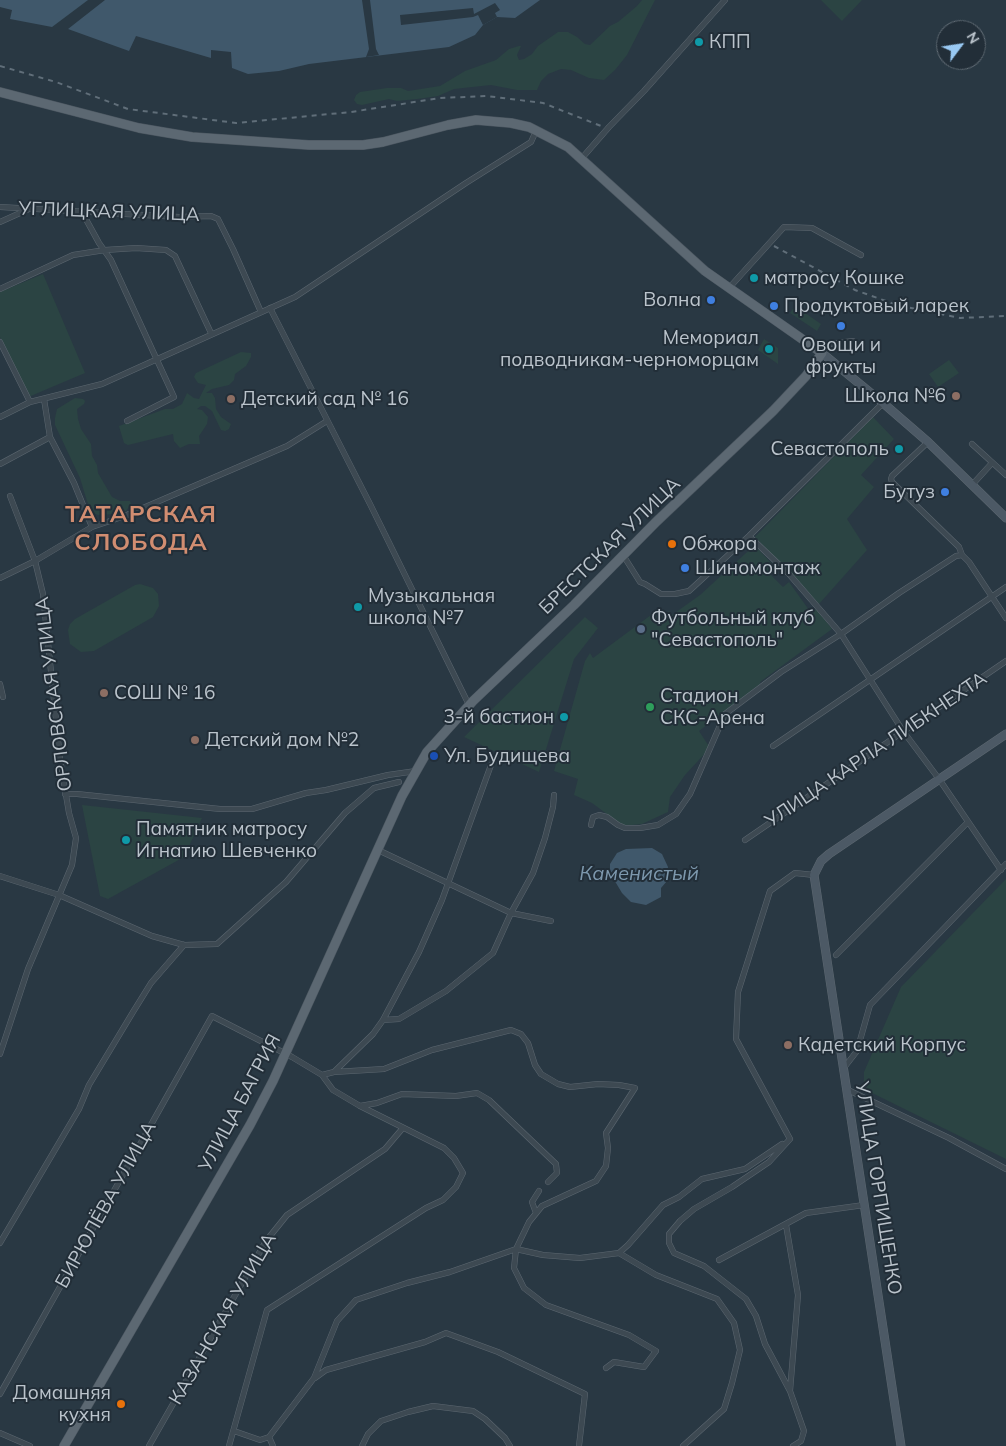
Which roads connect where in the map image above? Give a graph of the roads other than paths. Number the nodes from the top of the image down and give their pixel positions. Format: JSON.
{"nodes":[{"id":1,"x":725,"y":0,"type":"edge"},
{"id":2,"x":0,"y":92,"type":"edge"},
{"id":3,"x":536,"y":130,"type":"junction"},
{"id":4,"x":582,"y":158,"type":"junction"},
{"id":5,"x":0,"y":208,"type":"edge"},
{"id":6,"x":32,"y":208,"type":"junction"},
{"id":7,"x":82,"y":212,"type":"junction"},
{"id":8,"x":0,"y":222,"type":"edge"},
{"id":9,"x":104,"y":250,"type":"junction"},
{"id":10,"x":861,"y":255,"type":"dead end"},
{"id":11,"x":0,"y":288,"type":"edge"},
{"id":12,"x":729,"y":288,"type":"junction"},
{"id":13,"x":270,"y":308,"type":"junction"},
{"id":14,"x":260,"y":312,"type":"junction"},
{"id":15,"x":211,"y":333,"type":"junction"},
{"id":16,"x":853,"y":341,"type":"dead end"},
{"id":17,"x":0,"y":342,"type":"edge"},
{"id":18,"x":2,"y":350,"type":"edge"},
{"id":19,"x":822,"y":353,"type":"junction"},
{"id":20,"x":158,"y":360,"type":"junction"},
{"id":21,"x":44,"y":399,"type":"junction"},
{"id":22,"x":30,"y":402,"type":"junction"},
{"id":23,"x":883,"y":403,"type":"junction"},
{"id":24,"x":0,"y":416,"type":"edge"},
{"id":25,"x":127,"y":420,"type":"dead end"},
{"id":26,"x":327,"y":421,"type":"junction"},
{"id":27,"x":50,"y":437,"type":"junction"},
{"id":28,"x":928,"y":442,"type":"junction"},
{"id":29,"x":972,"y":444,"type":"dead end"},
{"id":30,"x":992,"y":463,"type":"junction"},
{"id":31,"x":0,"y":464,"type":"edge"},
{"id":32,"x":1006,"y":475,"type":"edge"},
{"id":33,"x":972,"y":485,"type":"junction"},
{"id":34,"x":10,"y":496,"type":"dead end"},
{"id":35,"x":1006,"y":518,"type":"edge"},
{"id":36,"x":92,"y":527,"type":"junction"},
{"id":37,"x":749,"y":536,"type":"junction"},
{"id":38,"x":623,"y":554,"type":"junction"},
{"id":39,"x":962,"y":555,"type":"junction"},
{"id":40,"x":35,"y":561,"type":"junction"},
{"id":41,"x":0,"y":578,"type":"edge"},
{"id":42,"x":1006,"y":587,"type":"edge"},
{"id":43,"x":992,"y":596,"type":"junction"},
{"id":44,"x":1006,"y":618,"type":"edge"},
{"id":45,"x":841,"y":634,"type":"junction"},
{"id":46,"x":1006,"y":661,"type":"edge"},
{"id":47,"x":870,"y":678,"type":"junction"},
{"id":48,"x":0,"y":684,"type":"edge"},
{"id":49,"x":3,"y":698,"type":"dead end"},
{"id":50,"x":469,"y":706,"type":"junction"},
{"id":51,"x":903,"y":731,"type":"junction"},
{"id":52,"x":1006,"y":734,"type":"edge"},
{"id":53,"x":773,"y":746,"type":"dead end"},
{"id":54,"x":491,"y":765,"type":"dead end"},
{"id":55,"x":418,"y":767,"type":"junction"},
{"id":56,"x":938,"y":779,"type":"junction"},
{"id":57,"x":399,"y":782,"type":"dead end"},
{"id":58,"x":65,"y":794,"type":"junction"},
{"id":59,"x":554,"y":796,"type":"dead end"},
{"id":60,"x":967,"y":823,"type":"junction"},
{"id":61,"x":591,"y":825,"type":"dead end"},
{"id":62,"x":745,"y":840,"type":"dead end"},
{"id":63,"x":378,"y":850,"type":"junction"},
{"id":64,"x":1006,"y":864,"type":"edge"},
{"id":65,"x":1001,"y":870,"type":"junction"},
{"id":66,"x":814,"y":875,"type":"junction"},
{"id":67,"x":0,"y":876,"type":"edge"},
{"id":68,"x":447,"y":883,"type":"junction"},
{"id":69,"x":59,"y":895,"type":"junction"},
{"id":70,"x":511,"y":913,"type":"junction"},
{"id":71,"x":551,"y":921,"type":"dead end"},
{"id":72,"x":184,"y":945,"type":"junction"},
{"id":73,"x":836,"y":956,"type":"dead end"},
{"id":74,"x":383,"y":1020,"type":"junction"},
{"id":75,"x":0,"y":1054,"type":"edge"},
{"id":76,"x":285,"y":1054,"type":"junction"},
{"id":77,"x":843,"y":1069,"type":"junction"},
{"id":78,"x":334,"y":1072,"type":"junction"},
{"id":79,"x":322,"y":1076,"type":"junction"},
{"id":80,"x":846,"y":1089,"type":"junction"},
{"id":81,"x":360,"y":1106,"type":"junction"},
{"id":82,"x":402,"y":1129,"type":"junction"},
{"id":83,"x":790,"y":1139,"type":"junction"},
{"id":84,"x":1006,"y":1169,"type":"edge"},
{"id":85,"x":548,"y":1182,"type":"dead end"},
{"id":86,"x":539,"y":1191,"type":"dead end"},
{"id":87,"x":864,"y":1205,"type":"junction"},
{"id":88,"x":536,"y":1213,"type":"junction"},
{"id":89,"x":786,"y":1225,"type":"junction"},
{"id":90,"x":0,"y":1243,"type":"edge"},
{"id":91,"x":516,"y":1249,"type":"junction"},
{"id":92,"x":619,"y":1253,"type":"junction"},
{"id":93,"x":719,"y":1260,"type":"dead end"},
{"id":94,"x":606,"y":1368,"type":"dead end"},
{"id":95,"x":314,"y":1378,"type":"junction"},
{"id":96,"x":790,"y":1391,"type":"junction"},
{"id":97,"x":0,"y":1394,"type":"edge"},
{"id":98,"x":234,"y":1431,"type":"junction"},
{"id":99,"x":0,"y":1433,"type":"edge"},
{"id":100,"x":269,"y":1437,"type":"junction"},
{"id":101,"x":30,"y":1446,"type":"edge"},
{"id":102,"x":64,"y":1446,"type":"edge"},
{"id":103,"x":149,"y":1446,"type":"edge"},
{"id":104,"x":229,"y":1446,"type":"edge"},
{"id":105,"x":273,"y":1446,"type":"edge"},
{"id":106,"x":362,"y":1446,"type":"edge"},
{"id":107,"x":510,"y":1446,"type":"edge"},
{"id":108,"x":579,"y":1446,"type":"edge"},
{"id":109,"x":683,"y":1446,"type":"edge"},
{"id":110,"x":793,"y":1446,"type":"edge"},
{"id":111,"x":901,"y":1446,"type":"edge"}],
"edges":[{"from":1,"to":4,"type":"street"},
{"from":2,"to":3,"type":"main road"},
{"from":3,"to":4,"type":"main road"},
{"from":3,"to":13,"type":"street"},
{"from":4,"to":12,"type":"main road"},
{"from":5,"to":6,"type":"street","name":"УГЛИЦКАЯ УЛИЦА"},
{"from":6,"to":7,"type":"street","name":"УГЛИЦКАЯ УЛИЦА"},
{"from":6,"to":8,"type":"street"},
{"from":7,"to":9,"type":"street"},
{"from":7,"to":14,"type":"street","name":"УГЛИЦКАЯ УЛИЦА"},
{"from":9,"to":11,"type":"street"},
{"from":9,"to":15,"type":"street"},
{"from":9,"to":20,"type":"street"},
{"from":10,"to":12,"type":"street"},
{"from":12,"to":19,"type":"main road"},
{"from":13,"to":14,"type":"street"},
{"from":13,"to":26,"type":"street"},
{"from":14,"to":15,"type":"street"},
{"from":15,"to":20,"type":"street"},
{"from":16,"to":19,"type":"street"},
{"from":17,"to":18,"type":"street"},
{"from":18,"to":22,"type":"street"},
{"from":19,"to":23,"type":"main road"},
{"from":19,"to":38,"type":"main road","name":"БРЕСТСКАЯ УЛИЦА"},
{"from":20,"to":21,"type":"street"},
{"from":20,"to":25,"type":"street"},
{"from":21,"to":22,"type":"street"},
{"from":21,"to":27,"type":"street"},
{"from":22,"to":24,"type":"street"},
{"from":23,"to":28,"type":"main road"},
{"from":23,"to":37,"type":"street"},
{"from":26,"to":36,"type":"street"},
{"from":26,"to":50,"type":"street"},
{"from":27,"to":31,"type":"street"},
{"from":27,"to":36,"type":"street"},
{"from":28,"to":33,"type":"main road"},
{"from":28,"to":39,"type":"street"},
{"from":29,"to":30,"type":"street"},
{"from":30,"to":32,"type":"street"},
{"from":30,"to":33,"type":"street"},
{"from":33,"to":35,"type":"main road"},
{"from":34,"to":40,"type":"street","name":"ОРЛОВСКАЯ УЛИЦА"},
{"from":36,"to":40,"type":"street"},
{"from":37,"to":38,"type":"street"},
{"from":37,"to":45,"type":"street"},
{"from":38,"to":50,"type":"main road","name":"БРЕСТСКАЯ УЛИЦА"},
{"from":39,"to":43,"type":"street"},
{"from":39,"to":45,"type":"street"},
{"from":40,"to":41,"type":"street"},
{"from":40,"to":58,"type":"street","name":"ОРЛОВСКАЯ УЛИЦА"},
{"from":42,"to":43,"type":"street"},
{"from":43,"to":44,"type":"street"},
{"from":43,"to":47,"type":"street"},
{"from":45,"to":47,"type":"street"},
{"from":45,"to":61,"type":"street"},
{"from":46,"to":51,"type":"street","name":"УЛИЦА КАРЛА ЛИБКНЕХТА"},
{"from":47,"to":51,"type":"street"},
{"from":47,"to":53,"type":"street"},
{"from":48,"to":49,"type":"street"},
{"from":50,"to":55,"type":"main road","name":"БРЕСТСКАЯ УЛИЦА"},
{"from":51,"to":56,"type":"street"},
{"from":51,"to":62,"type":"street","name":"УЛИЦА КАРЛА ЛИБКНЕХТА"},
{"from":52,"to":56,"type":"main road"},
{"from":54,"to":68,"type":"street"},
{"from":55,"to":58,"type":"street"},
{"from":55,"to":63,"type":"main road","name":"УЛИЦА БАГРИЯ"},
{"from":56,"to":60,"type":"street"},
{"from":56,"to":66,"type":"main road"},
{"from":57,"to":72,"type":"street"},
{"from":58,"to":69,"type":"street","name":"ОРЛОВСКАЯ УЛИЦА"},
{"from":59,"to":70,"type":"street"},
{"from":60,"to":65,"type":"street"},
{"from":60,"to":73,"type":"street"},
{"from":63,"to":68,"type":"street"},
{"from":63,"to":76,"type":"main road","name":"УЛИЦА БАГРИЯ"},
{"from":64,"to":65,"type":"street"},
{"from":65,"to":77,"type":"street"},
{"from":66,"to":77,"type":"main road","name":"УЛИЦА ГОРПИЩЕНКО"},
{"from":66,"to":83,"type":"street"},
{"from":67,"to":69,"type":"street"},
{"from":68,"to":70,"type":"street"},
{"from":68,"to":74,"type":"street"},
{"from":69,"to":72,"type":"street"},
{"from":69,"to":75,"type":"street","name":"ОРЛОВСКАЯ УЛИЦА"},
{"from":70,"to":71,"type":"street"},
{"from":70,"to":74,"type":"street"},
{"from":72,"to":90,"type":"street"},
{"from":74,"to":78,"type":"street"},
{"from":76,"to":79,"type":"street"},
{"from":76,"to":97,"type":"street","name":"БИРЮЛЁВА УЛИЦА"},
{"from":76,"to":102,"type":"main road","name":"УЛИЦА БАГРИЯ"},
{"from":77,"to":80,"type":"main road","name":"УЛИЦА ГОРПИЩЕНКО"},
{"from":78,"to":79,"type":"street"},
{"from":78,"to":88,"type":"street"},
{"from":79,"to":81,"type":"street"},
{"from":80,"to":84,"type":"street"},
{"from":80,"to":87,"type":"main road","name":"УЛИЦА ГОРПИЩЕНКО"},
{"from":81,"to":82,"type":"street"},
{"from":81,"to":85,"type":"street"},
{"from":82,"to":98,"type":"street"},
{"from":82,"to":103,"type":"street","name":"КАЗАНСКАЯ УЛИЦА"},
{"from":83,"to":92,"type":"street"},
{"from":83,"to":96,"type":"street"},
{"from":86,"to":88,"type":"street"},
{"from":87,"to":89,"type":"street"},
{"from":87,"to":111,"type":"main road","name":"УЛИЦА ГОРПИЩЕНКО"},
{"from":88,"to":91,"type":"street"},
{"from":89,"to":93,"type":"street"},
{"from":89,"to":96,"type":"street"},
{"from":91,"to":92,"type":"street"},
{"from":91,"to":94,"type":"street"},
{"from":91,"to":95,"type":"street"},
{"from":92,"to":109,"type":"street"},
{"from":95,"to":100,"type":"street"},
{"from":95,"to":108,"type":"street"},
{"from":96,"to":110,"type":"street"},
{"from":98,"to":100,"type":"street"},
{"from":98,"to":104,"type":"street"},
{"from":99,"to":101,"type":"street"},
{"from":100,"to":105,"type":"street"},
{"from":106,"to":107,"type":"street"}]}
